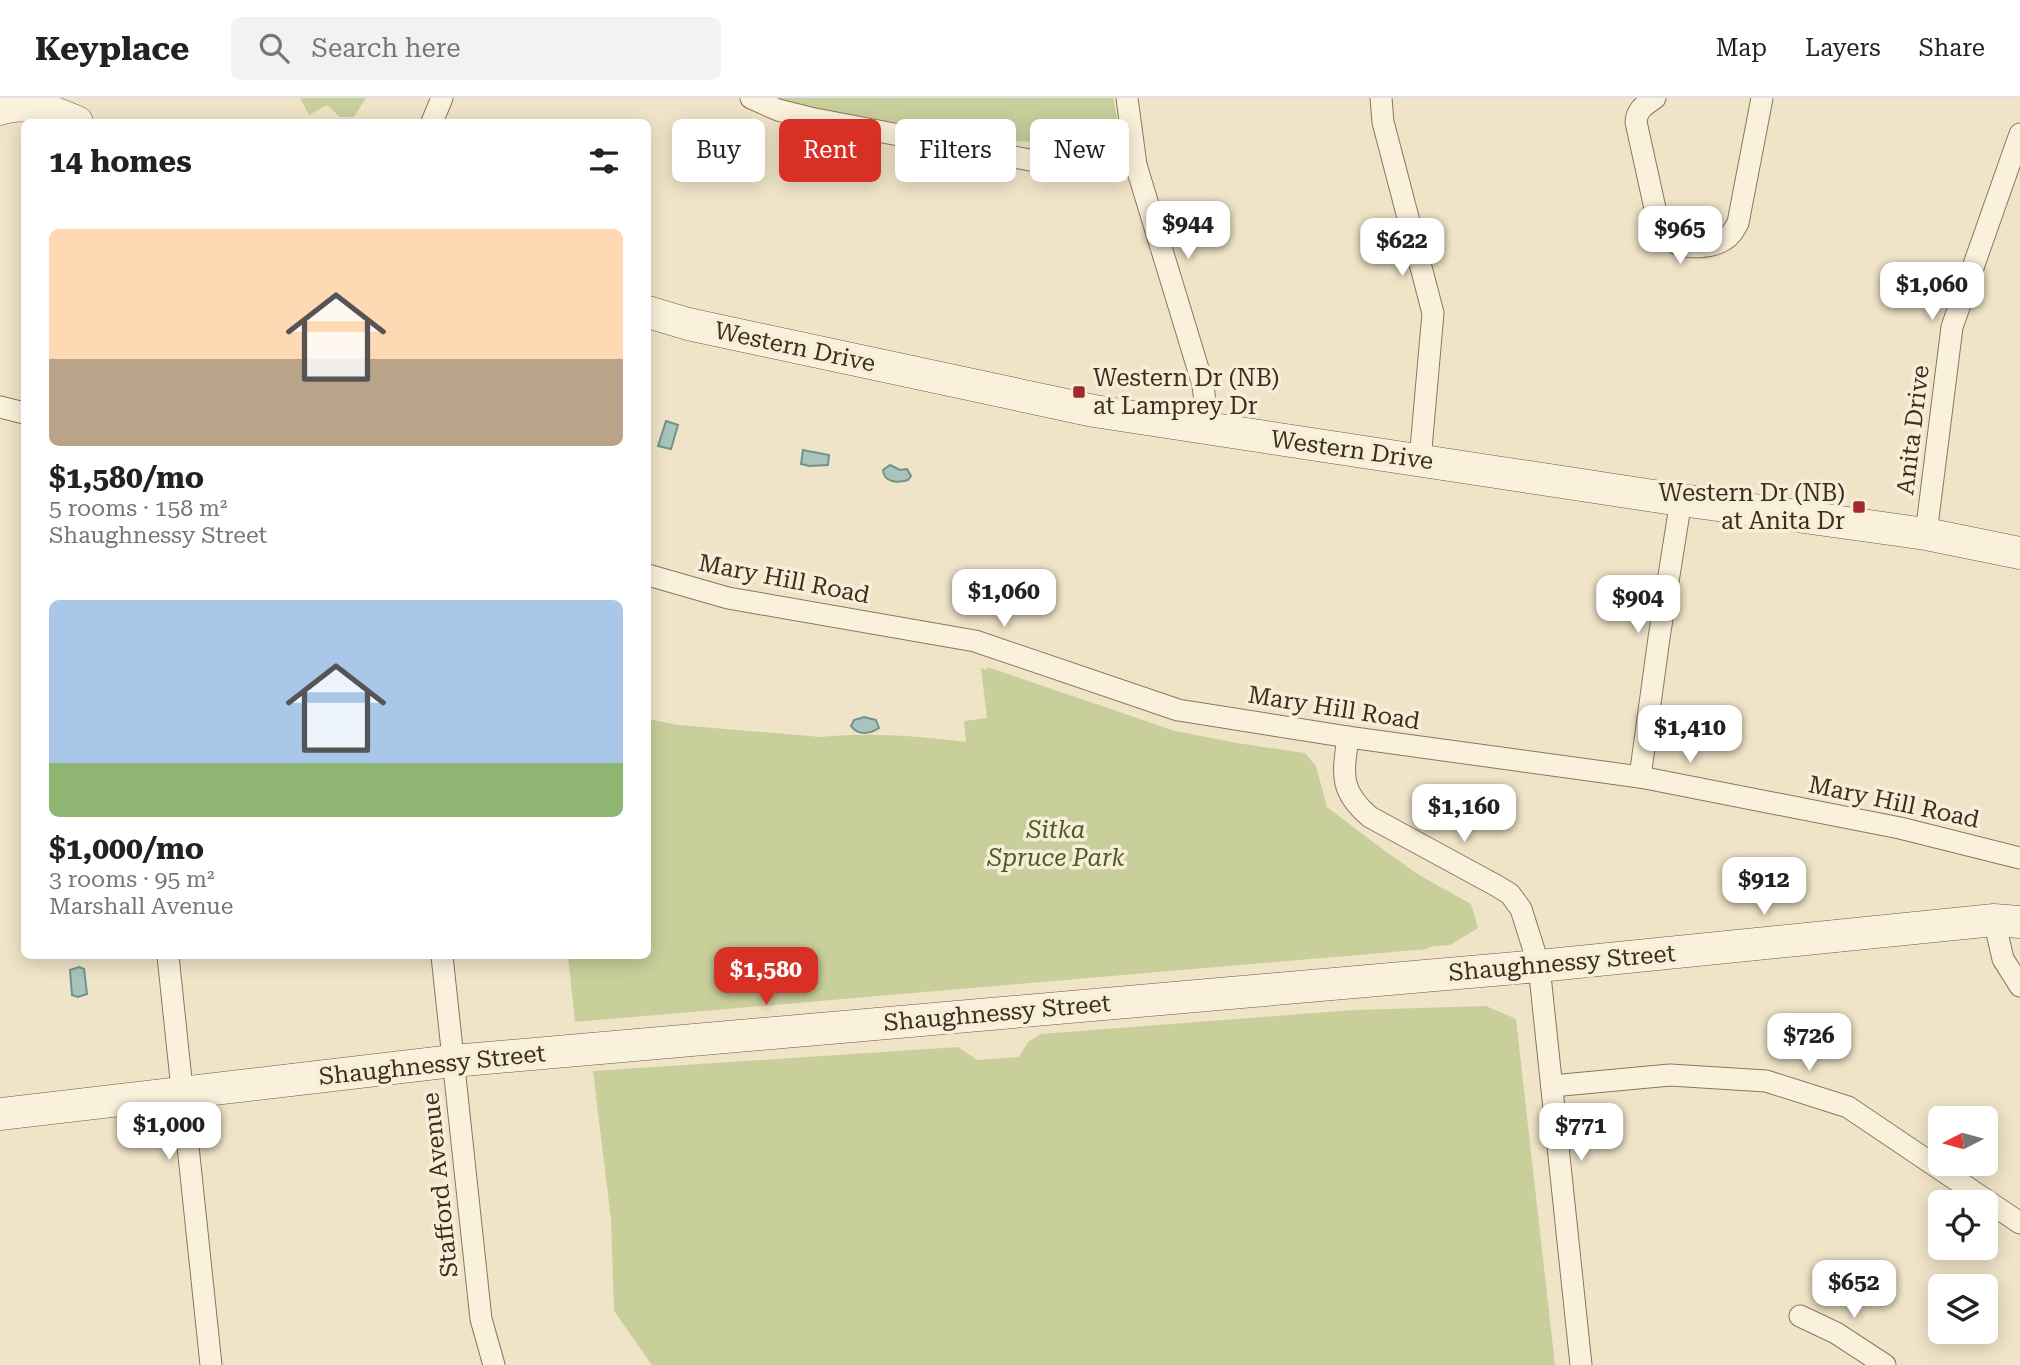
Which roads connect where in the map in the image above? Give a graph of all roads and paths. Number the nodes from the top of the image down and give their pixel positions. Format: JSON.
{"nodes":[{"id":1,"x":442,"y":98,"type":"edge"},
{"id":2,"x":751,"y":98,"type":"edge"},
{"id":3,"x":1127,"y":98,"type":"edge"},
{"id":4,"x":1381,"y":98,"type":"edge"},
{"id":5,"x":1655,"y":98,"type":"edge"},
{"id":6,"x":1757,"y":99,"type":"edge"},
{"id":7,"x":0,"y":109,"type":"edge"},
{"id":8,"x":69,"y":119,"type":"edge"},
{"id":9,"x":433,"y":119,"type":"edge"},
{"id":10,"x":2020,"y":134,"type":"edge"},
{"id":11,"x":1136,"y":165,"type":"junction"},
{"id":12,"x":651,"y":313,"type":"edge"},
{"id":13,"x":0,"y":407,"type":"edge"},
{"id":14,"x":21,"y":411,"type":"edge"},
{"id":15,"x":1208,"y":429,"type":"junction"},
{"id":16,"x":1420,"y":460,"type":"junction"},
{"id":17,"x":1681,"y":500,"type":"junction"},
{"id":18,"x":1926,"y":534,"type":"junction"},
{"id":19,"x":2020,"y":553,"type":"edge"},
{"id":20,"x":651,"y":576,"type":"edge"},
{"id":21,"x":1348,"y":737,"type":"junction"},
{"id":22,"x":1640,"y":777,"type":"junction"},
{"id":23,"x":2020,"y":858,"type":"edge"},
{"id":24,"x":2007,"y":921,"type":"edge"},
{"id":25,"x":168,"y":959,"type":"edge"},
{"id":26,"x":442,"y":959,"type":"edge"},
{"id":27,"x":1539,"y":966,"type":"junction"},
{"id":28,"x":2020,"y":986,"type":"edge"},
{"id":29,"x":453,"y":1061,"type":"junction"},
{"id":30,"x":1552,"y":1086,"type":"junction"},
{"id":31,"x":182,"y":1092,"type":"junction"},
{"id":32,"x":0,"y":1114,"type":"edge"},
{"id":33,"x":2020,"y":1223,"type":"edge"},
{"id":34,"x":1800,"y":1316,"type":"dead end"},
{"id":35,"x":211,"y":1365,"type":"edge"},
{"id":36,"x":494,"y":1365,"type":"edge"},
{"id":37,"x":1581,"y":1365,"type":"edge"},
{"id":38,"x":1885,"y":1365,"type":"edge"}],
"edges":[{"from":1,"to":9,"type":"street"},
{"from":2,"to":11,"type":"street"},
{"from":3,"to":11,"type":"street"},
{"from":4,"to":16,"type":"street"},
{"from":5,"to":6,"type":"street"},
{"from":7,"to":8,"type":"main road"},
{"from":10,"to":18,"type":"street","name":"Anita Drive"},
{"from":11,"to":15,"type":"street"},
{"from":12,"to":15,"type":"main road","name":"Western Drive"},
{"from":13,"to":14,"type":"street"},
{"from":15,"to":16,"type":"main road","name":"Western Drive"},
{"from":16,"to":17,"type":"main road","name":"Western Drive"},
{"from":17,"to":18,"type":"main road","name":"Western Drive"},
{"from":17,"to":22,"type":"street"},
{"from":18,"to":19,"type":"main road","name":"Western Drive"},
{"from":20,"to":21,"type":"street","name":"Mary Hill Road"},
{"from":21,"to":22,"type":"street","name":"Mary Hill Road"},
{"from":21,"to":27,"type":"street"},
{"from":22,"to":23,"type":"street","name":"Mary Hill Road"},
{"from":24,"to":27,"type":"main road","name":"Shaughnessy Street"},
{"from":24,"to":28,"type":"street","name":"Shaughnessy Street"},
{"from":25,"to":31,"type":"street"},
{"from":26,"to":29,"type":"street","name":"Stafford Avenue"},
{"from":27,"to":29,"type":"main road","name":"Shaughnessy Street"},
{"from":27,"to":30,"type":"street"},
{"from":29,"to":31,"type":"main road","name":"Shaughnessy Street"},
{"from":29,"to":36,"type":"street","name":"Stafford Avenue"},
{"from":30,"to":33,"type":"street"},
{"from":30,"to":37,"type":"street"},
{"from":31,"to":32,"type":"main road","name":"Shaughnessy Street"},
{"from":31,"to":35,"type":"street"},
{"from":34,"to":38,"type":"street"}]}
